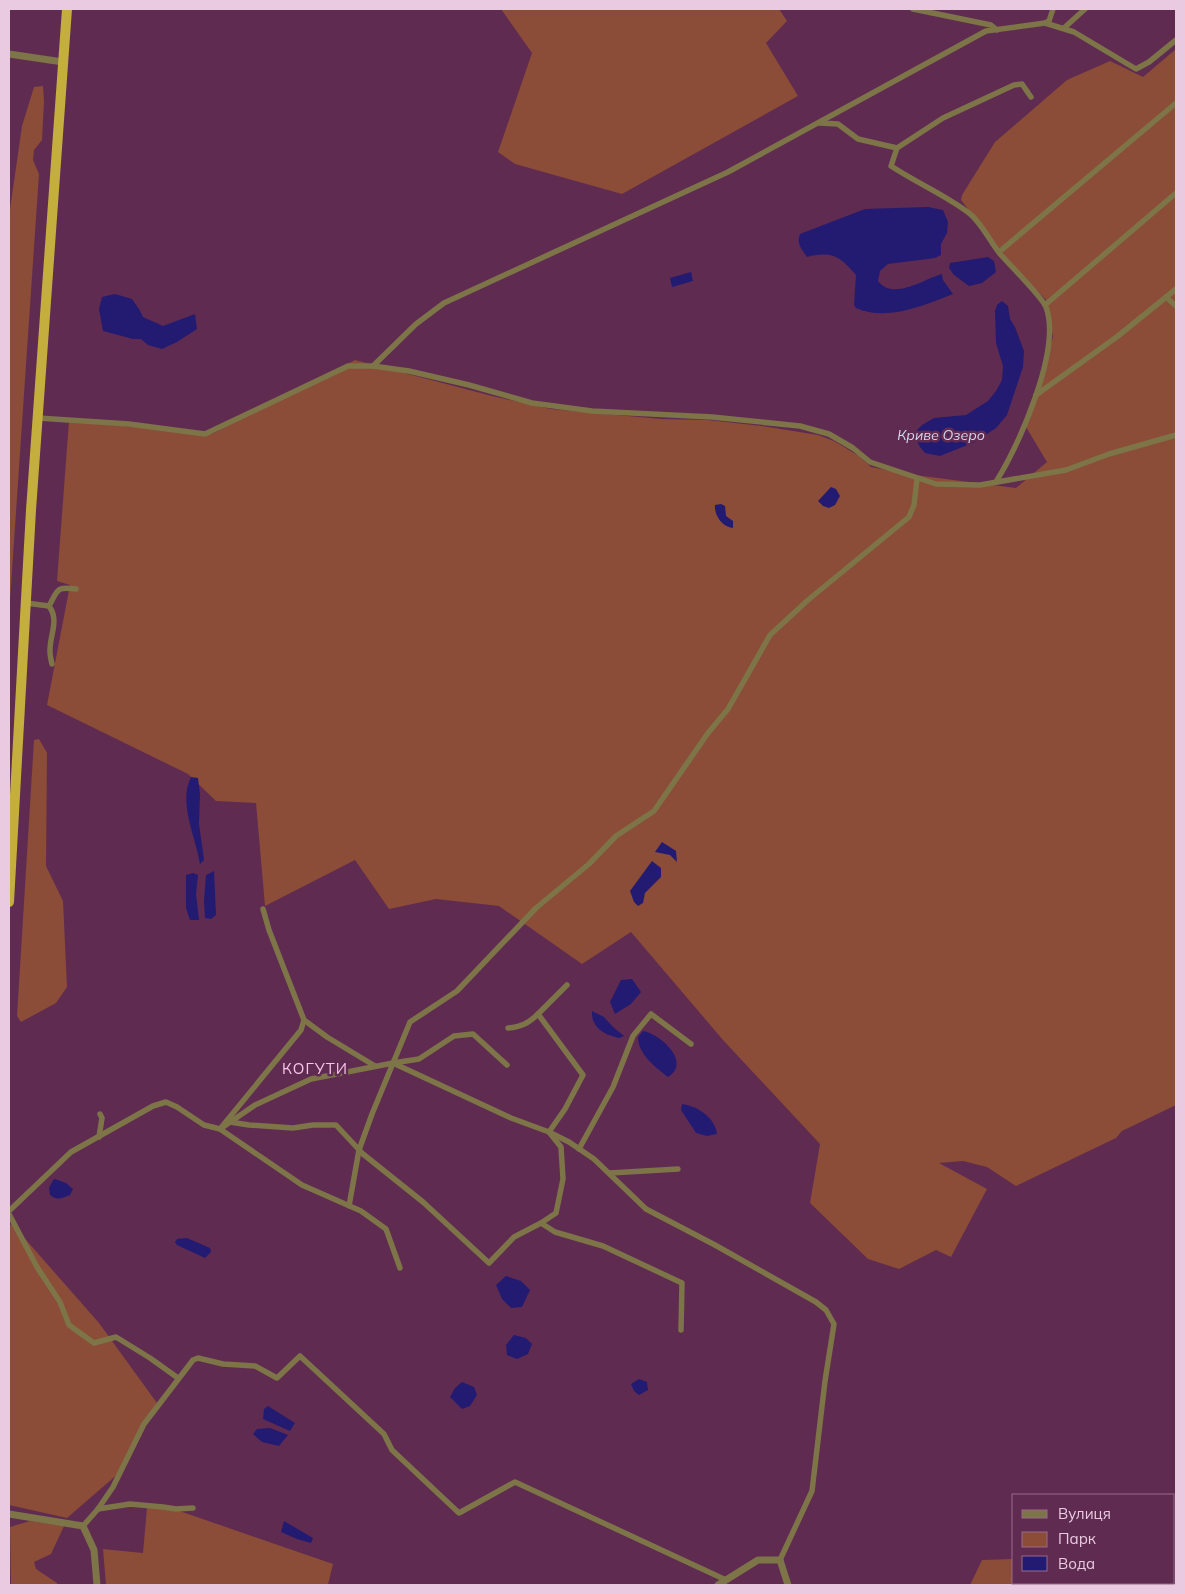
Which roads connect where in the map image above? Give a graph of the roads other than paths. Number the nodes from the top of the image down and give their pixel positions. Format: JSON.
{"nodes":[{"id":1,"x":67,"y":9,"type":"edge"},
{"id":2,"x":913,"y":9,"type":"edge"},
{"id":3,"x":1053,"y":9,"type":"edge"},
{"id":4,"x":1085,"y":9,"type":"edge"},
{"id":5,"x":1045,"y":23,"type":"junction"},
{"id":6,"x":1064,"y":28,"type":"junction"},
{"id":7,"x":997,"y":30,"type":"junction"},
{"id":8,"x":1176,"y":40,"type":"edge"},
{"id":9,"x":9,"y":54,"type":"edge"},
{"id":10,"x":63,"y":62,"type":"junction"},
{"id":11,"x":1031,"y":97,"type":"dead end"},
{"id":12,"x":1176,"y":103,"type":"edge"},
{"id":13,"x":820,"y":123,"type":"junction"},
{"id":14,"x":897,"y":148,"type":"junction"},
{"id":15,"x":1176,"y":193,"type":"edge"},
{"id":16,"x":999,"y":252,"type":"junction"},
{"id":17,"x":1176,"y":288,"type":"edge"},
{"id":18,"x":1166,"y":297,"type":"junction"},
{"id":19,"x":1045,"y":305,"type":"junction"},
{"id":20,"x":1176,"y":306,"type":"edge"},
{"id":21,"x":373,"y":366,"type":"junction"},
{"id":22,"x":1036,"y":395,"type":"junction"},
{"id":23,"x":38,"y":418,"type":"junction"},
{"id":24,"x":1176,"y":435,"type":"edge"},
{"id":25,"x":917,"y":479,"type":"junction"},
{"id":26,"x":996,"y":482,"type":"junction"},
{"id":27,"x":76,"y":589,"type":"dead end"},
{"id":28,"x":26,"y":603,"type":"junction"},
{"id":29,"x":49,"y":606,"type":"junction"},
{"id":30,"x":52,"y":664,"type":"dead end"},
{"id":31,"x":9,"y":902,"type":"edge"},
{"id":32,"x":263,"y":909,"type":"dead end"},
{"id":33,"x":567,"y":985,"type":"dead end"},
{"id":34,"x":538,"y":1014,"type":"junction"},
{"id":35,"x":304,"y":1020,"type":"junction"},
{"id":36,"x":508,"y":1028,"type":"dead end"},
{"id":37,"x":691,"y":1044,"type":"dead end"},
{"id":38,"x":392,"y":1063,"type":"junction"},
{"id":39,"x":508,"y":1065,"type":"dead end"},
{"id":40,"x":375,"y":1066,"type":"junction"},
{"id":41,"x":100,"y":1114,"type":"dead end"},
{"id":42,"x":230,"y":1122,"type":"junction"},
{"id":43,"x":220,"y":1129,"type":"junction"},
{"id":44,"x":549,"y":1132,"type":"junction"},
{"id":45,"x":99,"y":1136,"type":"junction"},
{"id":46,"x":579,"y":1148,"type":"junction"},
{"id":47,"x":359,"y":1150,"type":"junction"},
{"id":48,"x":678,"y":1169,"type":"dead end"},
{"id":49,"x":610,"y":1173,"type":"junction"},
{"id":50,"x":349,"y":1206,"type":"junction"},
{"id":51,"x":9,"y":1212,"type":"edge"},
{"id":52,"x":541,"y":1223,"type":"junction"},
{"id":53,"x":400,"y":1268,"type":"dead end"},
{"id":54,"x":681,"y":1330,"type":"dead end"},
{"id":55,"x":178,"y":1378,"type":"junction"},
{"id":56,"x":193,"y":1508,"type":"dead end"},
{"id":57,"x":98,"y":1509,"type":"junction"},
{"id":58,"x":9,"y":1514,"type":"edge"},
{"id":59,"x":83,"y":1526,"type":"junction"},
{"id":60,"x":780,"y":1560,"type":"junction"},
{"id":61,"x":726,"y":1580,"type":"junction"},
{"id":62,"x":97,"y":1585,"type":"edge"},
{"id":63,"x":718,"y":1585,"type":"edge"},
{"id":64,"x":788,"y":1585,"type":"edge"}],
"edges":[{"from":1,"to":10,"type":"highway"},
{"from":2,"to":7,"type":"street"},
{"from":3,"to":5,"type":"street"},
{"from":4,"to":6,"type":"street"},
{"from":5,"to":6,"type":"street"},
{"from":5,"to":7,"type":"street"},
{"from":6,"to":8,"type":"street"},
{"from":7,"to":13,"type":"street"},
{"from":9,"to":10,"type":"street"},
{"from":10,"to":23,"type":"highway"},
{"from":11,"to":14,"type":"street"},
{"from":12,"to":16,"type":"street"},
{"from":13,"to":14,"type":"street"},
{"from":13,"to":21,"type":"street"},
{"from":14,"to":16,"type":"street"},
{"from":15,"to":19,"type":"street"},
{"from":16,"to":19,"type":"street"},
{"from":17,"to":18,"type":"street"},
{"from":18,"to":20,"type":"street"},
{"from":18,"to":22,"type":"street"},
{"from":19,"to":22,"type":"street"},
{"from":21,"to":23,"type":"street"},
{"from":21,"to":25,"type":"street"},
{"from":22,"to":26,"type":"street"},
{"from":23,"to":28,"type":"highway"},
{"from":24,"to":26,"type":"street"},
{"from":25,"to":26,"type":"street"},
{"from":25,"to":38,"type":"street"},
{"from":27,"to":29,"type":"street"},
{"from":28,"to":29,"type":"street"},
{"from":28,"to":31,"type":"highway"},
{"from":29,"to":30,"type":"street"},
{"from":32,"to":35,"type":"street"},
{"from":33,"to":34,"type":"street"},
{"from":34,"to":36,"type":"street"},
{"from":34,"to":44,"type":"street"},
{"from":35,"to":40,"type":"street"},
{"from":35,"to":43,"type":"street"},
{"from":37,"to":46,"type":"street"},
{"from":38,"to":39,"type":"street"},
{"from":38,"to":40,"type":"street"},
{"from":38,"to":44,"type":"street"},
{"from":38,"to":47,"type":"street"},
{"from":40,"to":42,"type":"street"},
{"from":41,"to":45,"type":"street"},
{"from":42,"to":43,"type":"street"},
{"from":42,"to":47,"type":"street"},
{"from":43,"to":45,"type":"street"},
{"from":43,"to":50,"type":"street"},
{"from":44,"to":46,"type":"street"},
{"from":44,"to":52,"type":"street"},
{"from":45,"to":51,"type":"street"},
{"from":46,"to":49,"type":"street"},
{"from":47,"to":50,"type":"street"},
{"from":47,"to":52,"type":"street"},
{"from":48,"to":49,"type":"street"},
{"from":49,"to":60,"type":"street"},
{"from":50,"to":53,"type":"street"},
{"from":51,"to":55,"type":"street"},
{"from":52,"to":54,"type":"street"},
{"from":55,"to":57,"type":"street"},
{"from":55,"to":61,"type":"street"},
{"from":56,"to":57,"type":"street"},
{"from":57,"to":59,"type":"street"},
{"from":58,"to":59,"type":"street"},
{"from":59,"to":62,"type":"street"},
{"from":60,"to":61,"type":"street"},
{"from":60,"to":64,"type":"street"},
{"from":61,"to":63,"type":"street"}]}
